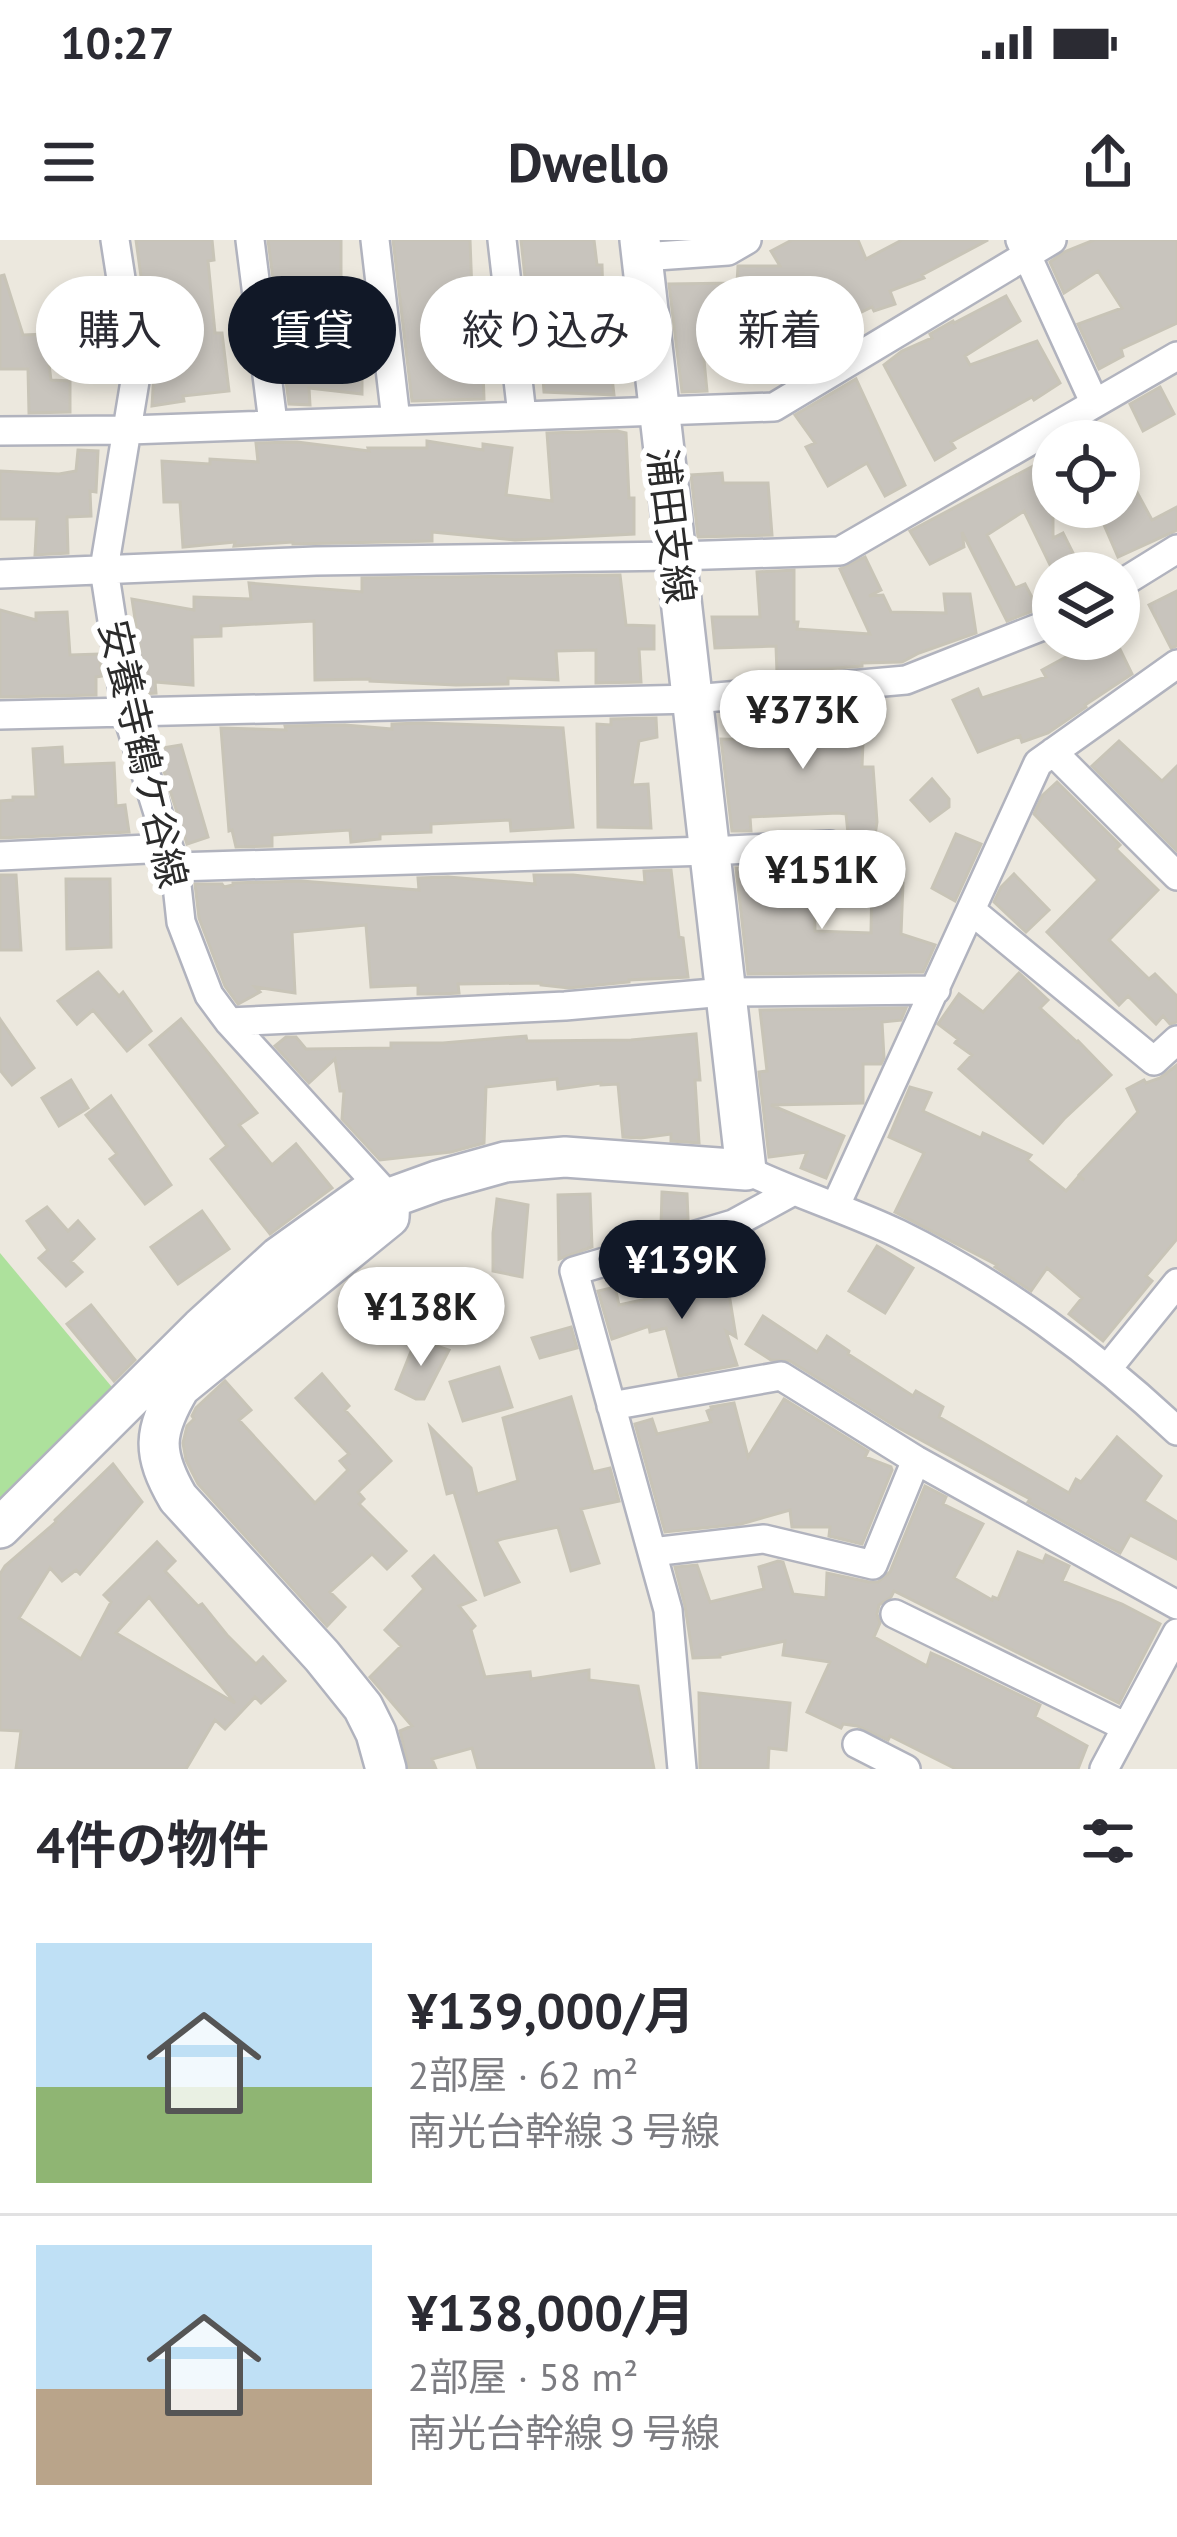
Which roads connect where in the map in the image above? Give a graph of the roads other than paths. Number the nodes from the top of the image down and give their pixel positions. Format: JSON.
{"nodes":[{"id":1,"x":115,"y":240,"type":"edge"},
{"id":2,"x":250,"y":240,"type":"edge"},
{"id":3,"x":375,"y":240,"type":"edge"},
{"id":4,"x":502,"y":240,"type":"edge"},
{"id":5,"x":747,"y":240,"type":"edge"},
{"id":6,"x":1052,"y":240,"type":"edge"},
{"id":7,"x":641,"y":248,"type":"edge"},
{"id":8,"x":1023,"y":248,"type":"edge"},
{"id":9,"x":1177,"y":356,"type":"edge"},
{"id":10,"x":1094,"y":402,"type":"junction"},
{"id":11,"x":658,"y":412,"type":"junction"},
{"id":12,"x":522,"y":415,"type":"junction"},
{"id":13,"x":397,"y":420,"type":"junction"},
{"id":14,"x":273,"y":423,"type":"junction"},
{"id":15,"x":129,"y":430,"type":"junction"},
{"id":16,"x":0,"y":431,"type":"edge"},
{"id":17,"x":1177,"y":550,"type":"edge"},
{"id":18,"x":677,"y":556,"type":"junction"},
{"id":19,"x":104,"y":569,"type":"junction"},
{"id":20,"x":1140,"y":572,"type":"edge"},
{"id":21,"x":0,"y":574,"type":"edge"},
{"id":22,"x":1032,"y":630,"type":"edge"},
{"id":23,"x":1176,"y":666,"type":"edge"},
{"id":24,"x":694,"y":699,"type":"junction"},
{"id":25,"x":126,"y":711,"type":"junction"},
{"id":26,"x":0,"y":715,"type":"edge"},
{"id":27,"x":1053,"y":752,"type":"junction"},
{"id":28,"x":830,"y":844,"type":"dead end"},
{"id":29,"x":709,"y":851,"type":"junction"},
{"id":30,"x":0,"y":856,"type":"edge"},
{"id":31,"x":172,"y":858,"type":"junction"},
{"id":32,"x":1177,"y":876,"type":"edge"},
{"id":33,"x":972,"y":911,"type":"junction"},
{"id":34,"x":936,"y":991,"type":"junction"},
{"id":35,"x":725,"y":992,"type":"junction"},
{"id":36,"x":229,"y":1022,"type":"junction"},
{"id":37,"x":1177,"y":1040,"type":"edge"},
{"id":38,"x":746,"y":1170,"type":"junction"},
{"id":39,"x":792,"y":1192,"type":"junction"},
{"id":40,"x":390,"y":1198,"type":"junction"},
{"id":41,"x":836,"y":1205,"type":"junction"},
{"id":42,"x":1177,"y":1283,"type":"edge"},
{"id":43,"x":1108,"y":1369,"type":"junction"},
{"id":44,"x":611,"y":1406,"type":"junction"},
{"id":45,"x":1177,"y":1431,"type":"edge"},
{"id":46,"x":916,"y":1460,"type":"junction"},
{"id":47,"x":0,"y":1528,"type":"edge"},
{"id":48,"x":652,"y":1552,"type":"junction"},
{"id":49,"x":1177,"y":1605,"type":"edge"},
{"id":50,"x":895,"y":1614,"type":"dead end"},
{"id":51,"x":1177,"y":1633,"type":"edge"},
{"id":52,"x":1126,"y":1727,"type":"junction"},
{"id":53,"x":857,"y":1744,"type":"dead end"},
{"id":54,"x":386,"y":1769,"type":"edge"},
{"id":55,"x":682,"y":1769,"type":"edge"},
{"id":56,"x":905,"y":1769,"type":"edge"},
{"id":57,"x":1104,"y":1769,"type":"edge"}],
"edges":[{"from":1,"to":15,"type":"street","name":"安養寺鶴ケ谷線"},
{"from":2,"to":14,"type":"street"},
{"from":3,"to":13,"type":"street"},
{"from":4,"to":12,"type":"street"},
{"from":5,"to":7,"type":"street"},
{"from":6,"to":8,"type":"street"},
{"from":7,"to":11,"type":"street","name":"浦田支線"},
{"from":8,"to":10,"type":"street"},
{"from":8,"to":11,"type":"street"},
{"from":9,"to":10,"type":"street"},
{"from":10,"to":18,"type":"street"},
{"from":11,"to":12,"type":"street"},
{"from":11,"to":18,"type":"street","name":"浦田支線"},
{"from":12,"to":13,"type":"street"},
{"from":13,"to":14,"type":"street"},
{"from":14,"to":15,"type":"street"},
{"from":15,"to":16,"type":"street"},
{"from":15,"to":19,"type":"street","name":"安養寺鶴ケ谷線"},
{"from":17,"to":20,"type":"street"},
{"from":18,"to":19,"type":"street"},
{"from":18,"to":24,"type":"street","name":"浦田支線"},
{"from":19,"to":21,"type":"street"},
{"from":19,"to":25,"type":"street","name":"安養寺鶴ケ谷線"},
{"from":22,"to":24,"type":"street"},
{"from":23,"to":27,"type":"street"},
{"from":24,"to":25,"type":"street"},
{"from":24,"to":29,"type":"street","name":"浦田支線"},
{"from":25,"to":26,"type":"street"},
{"from":25,"to":31,"type":"street","name":"安養寺鶴ケ谷線"},
{"from":27,"to":32,"type":"street"},
{"from":27,"to":33,"type":"street"},
{"from":28,"to":29,"type":"street"},
{"from":29,"to":31,"type":"street"},
{"from":29,"to":35,"type":"street","name":"浦田支線"},
{"from":30,"to":31,"type":"street"},
{"from":31,"to":36,"type":"street","name":"安養寺鶴ケ谷線"},
{"from":33,"to":34,"type":"street"},
{"from":33,"to":37,"type":"street"},
{"from":34,"to":35,"type":"street"},
{"from":34,"to":41,"type":"street"},
{"from":35,"to":36,"type":"street"},
{"from":35,"to":38,"type":"street","name":"浦田支線"},
{"from":36,"to":40,"type":"street","name":"安養寺鶴ケ谷線"},
{"from":38,"to":39,"type":"street"},
{"from":38,"to":40,"type":"street"},
{"from":39,"to":41,"type":"street"},
{"from":39,"to":44,"type":"street"},
{"from":40,"to":47,"type":"street"},
{"from":40,"to":54,"type":"street"},
{"from":41,"to":43,"type":"street"},
{"from":42,"to":43,"type":"street"},
{"from":43,"to":45,"type":"street"},
{"from":44,"to":46,"type":"street"},
{"from":44,"to":48,"type":"street"},
{"from":46,"to":48,"type":"street"},
{"from":46,"to":49,"type":"street"},
{"from":48,"to":55,"type":"street"},
{"from":50,"to":52,"type":"street"},
{"from":51,"to":52,"type":"street"},
{"from":52,"to":57,"type":"street"},
{"from":53,"to":56,"type":"street"}]}
